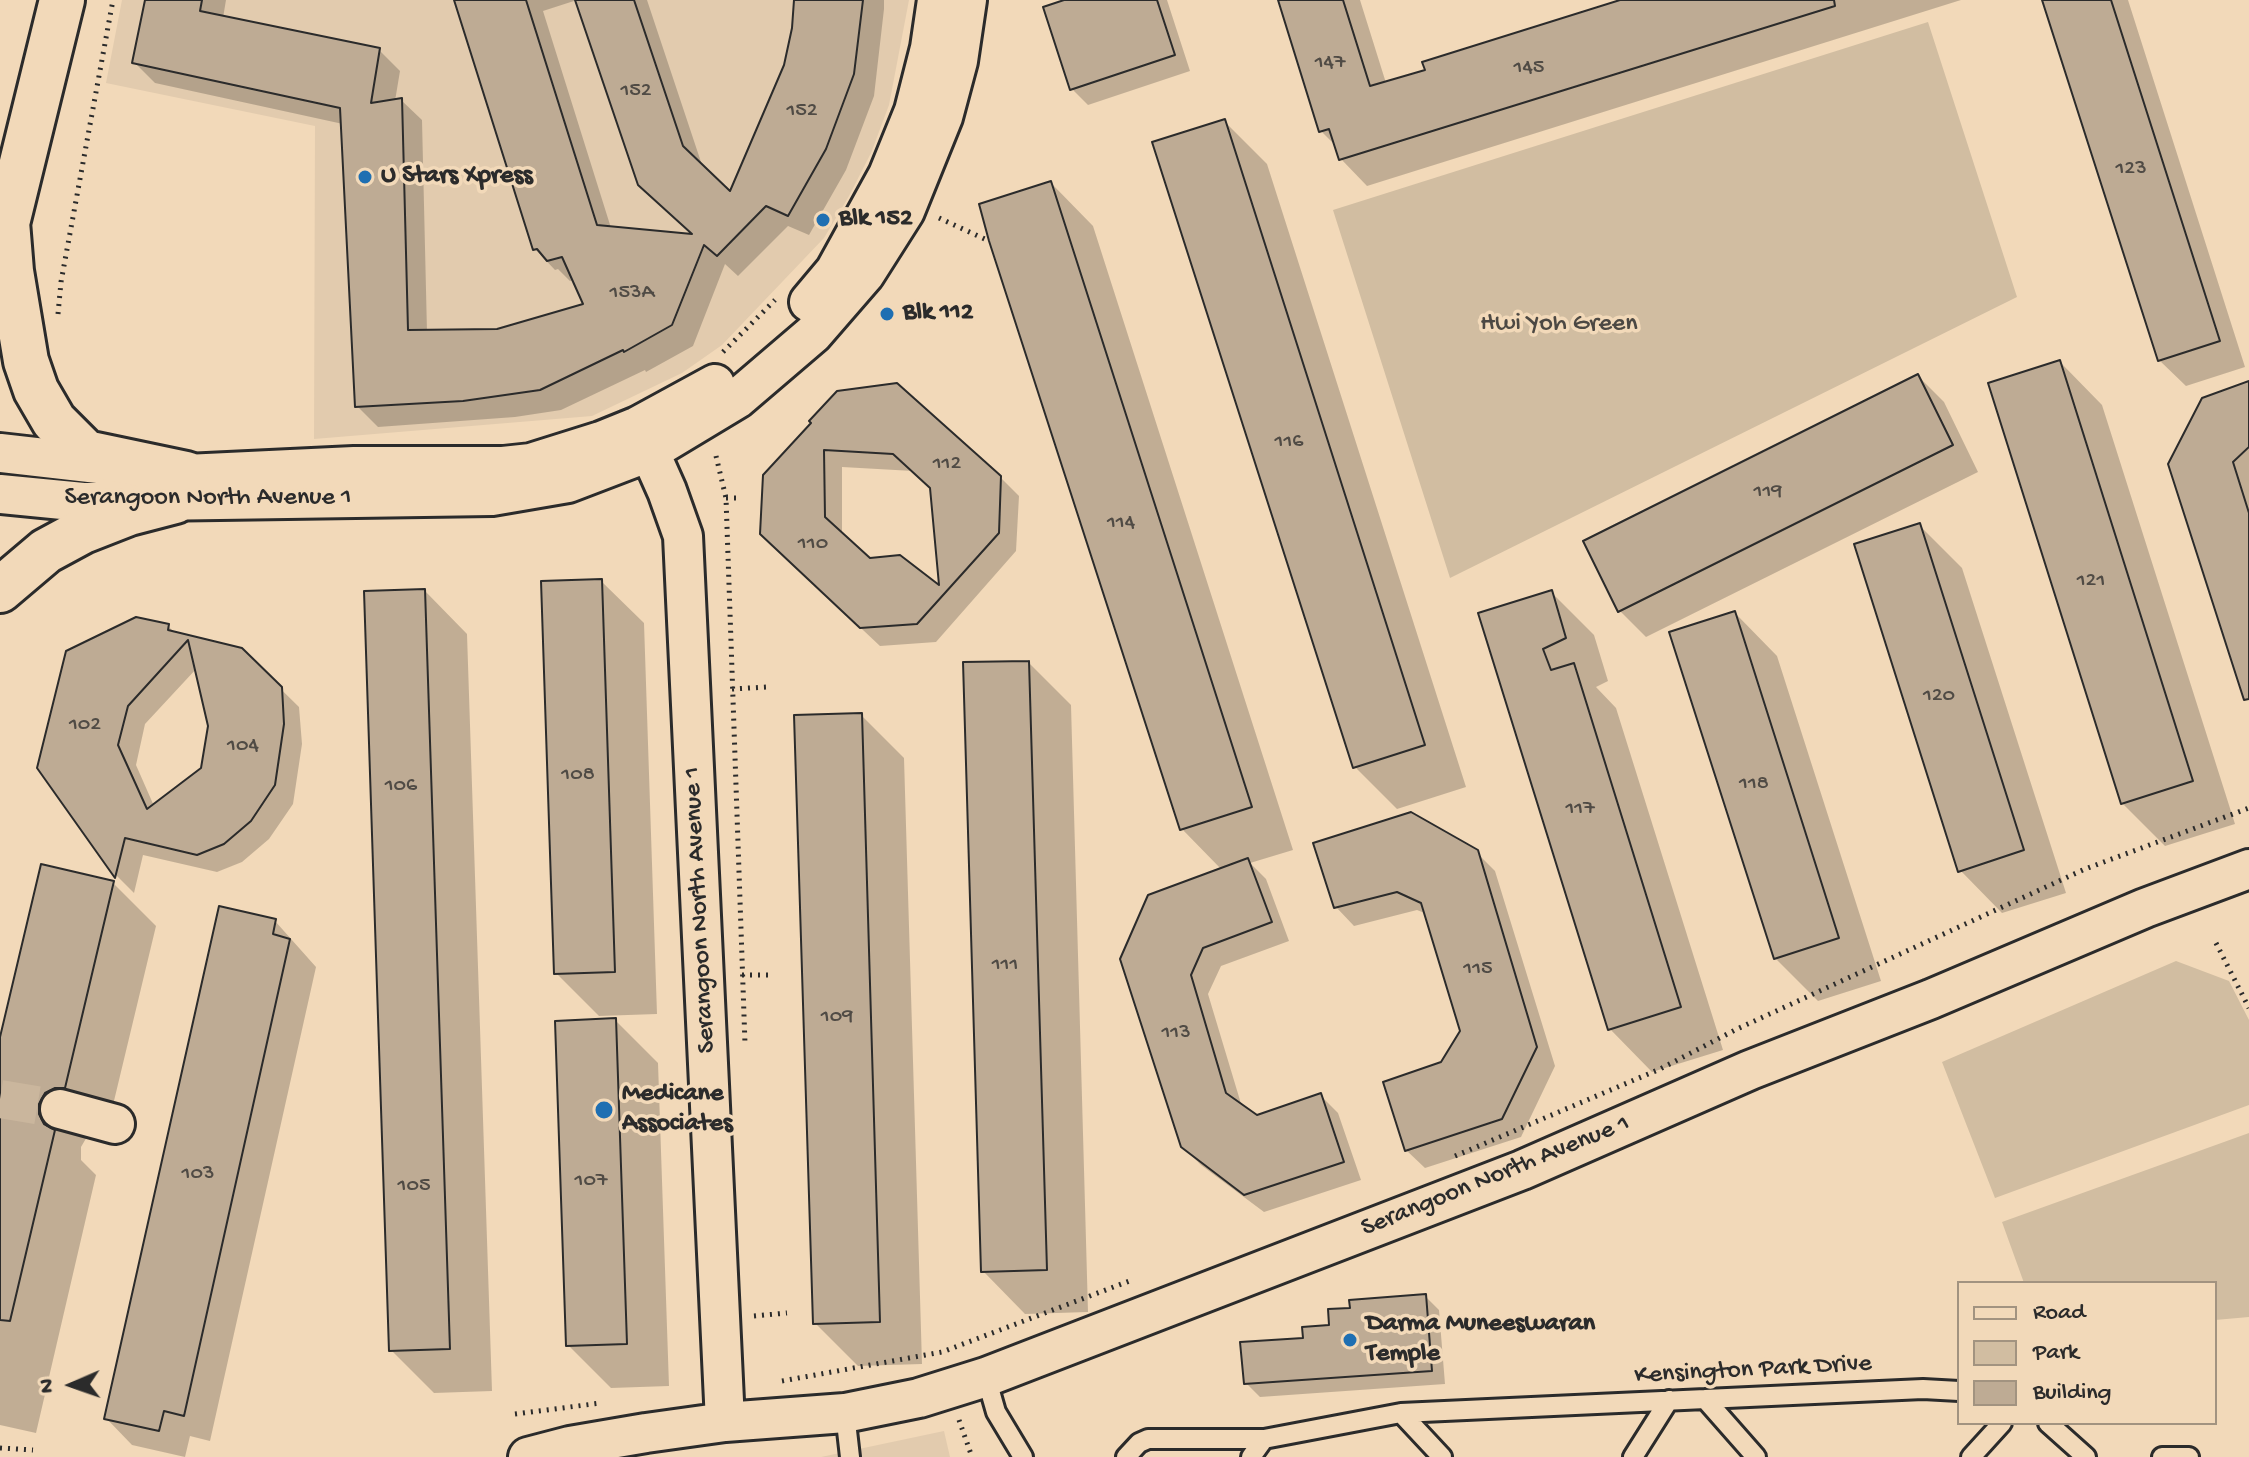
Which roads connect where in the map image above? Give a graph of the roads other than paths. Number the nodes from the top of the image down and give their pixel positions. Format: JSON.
{"nodes":[{"id":1,"x":62,"y":0,"type":"edge"},
{"id":2,"x":937,"y":0,"type":"edge"},
{"id":3,"x":967,"y":0,"type":"edge"},
{"id":4,"x":3,"y":238,"type":"edge"},
{"id":5,"x":644,"y":439,"type":"junction"},
{"id":6,"x":0,"y":453,"type":"edge"},
{"id":7,"x":180,"y":488,"type":"junction"},
{"id":8,"x":0,"y":494,"type":"edge"},
{"id":9,"x":0,"y":590,"type":"edge"},
{"id":10,"x":2245,"y":881,"type":"edge"},
{"id":11,"x":60,"y":1109,"type":"tunnel mouth"},
{"id":12,"x":115,"y":1124,"type":"dead end"},
{"id":13,"x":986,"y":1377,"type":"junction"},
{"id":14,"x":1957,"y":1391,"type":"edge"},
{"id":15,"x":1705,"y":1399,"type":"junction"},
{"id":16,"x":1669,"y":1400,"type":"junction"},
{"id":17,"x":724,"y":1405,"type":"junction"},
{"id":18,"x":845,"y":1413,"type":"junction"},
{"id":19,"x":1401,"y":1413,"type":"junction"},
{"id":20,"x":2000,"y":1425,"type":"edge"},
{"id":21,"x":2050,"y":1425,"type":"edge"},
{"id":22,"x":1264,"y":1439,"type":"junction"},
{"id":23,"x":598,"y":1449,"type":"edge"},
{"id":24,"x":528,"y":1457,"type":"edge"},
{"id":25,"x":850,"y":1457,"type":"edge"},
{"id":26,"x":1023,"y":1457,"type":"edge"},
{"id":27,"x":1126,"y":1457,"type":"edge"},
{"id":28,"x":1251,"y":1457,"type":"edge"},
{"id":29,"x":1442,"y":1457,"type":"edge"},
{"id":30,"x":1633,"y":1457,"type":"edge"},
{"id":31,"x":1756,"y":1457,"type":"edge"},
{"id":32,"x":1971,"y":1457,"type":"edge"},
{"id":33,"x":2086,"y":1457,"type":"edge"},
{"id":34,"x":2162,"y":1457,"type":"edge"},
{"id":35,"x":2189,"y":1457,"type":"edge"}],
"edges":[{"from":1,"to":4,"type":"highway"},
{"from":2,"to":5,"type":"street","name":"Serangoon North Avenue 1"},
{"from":3,"to":5,"type":"street","name":"Serangoon North Avenue 1"},
{"from":4,"to":7,"type":"highway"},
{"from":5,"to":7,"type":"street","name":"Serangoon North Avenue 1"},
{"from":5,"to":17,"type":"street","name":"Serangoon North Avenue 1"},
{"from":6,"to":7,"type":"street","name":"Serangoon North Avenue 1"},
{"from":7,"to":8,"type":"street","name":"Serangoon North Avenue 1"},
{"from":7,"to":9,"type":"highway"},
{"from":10,"to":13,"type":"street","name":"Serangoon North Avenue 1"},
{"from":11,"to":12,"type":"street"},
{"from":13,"to":18,"type":"street","name":"Serangoon North Avenue 1"},
{"from":13,"to":26,"type":"lane"},
{"from":14,"to":15,"type":"lane","name":"Kensington Park Drive"},
{"from":15,"to":16,"type":"lane","name":"Kensington Park Drive"},
{"from":15,"to":31,"type":"lane"},
{"from":16,"to":19,"type":"lane","name":"Kensington Park Drive"},
{"from":16,"to":30,"type":"lane"},
{"from":17,"to":18,"type":"street","name":"Serangoon North Avenue 1"},
{"from":17,"to":23,"type":"street","name":"Serangoon North Avenue 1"},
{"from":18,"to":25,"type":"lane"},
{"from":19,"to":22,"type":"lane","name":"Kensington Park Drive"},
{"from":19,"to":29,"type":"lane"},
{"from":20,"to":32,"type":"lane"},
{"from":21,"to":33,"type":"lane"},
{"from":22,"to":27,"type":"lane","name":"Kensington Park Drive"},
{"from":22,"to":28,"type":"lane"},
{"from":23,"to":24,"type":"street","name":"Serangoon North Avenue 1"},
{"from":34,"to":35,"type":"lane"}]}
